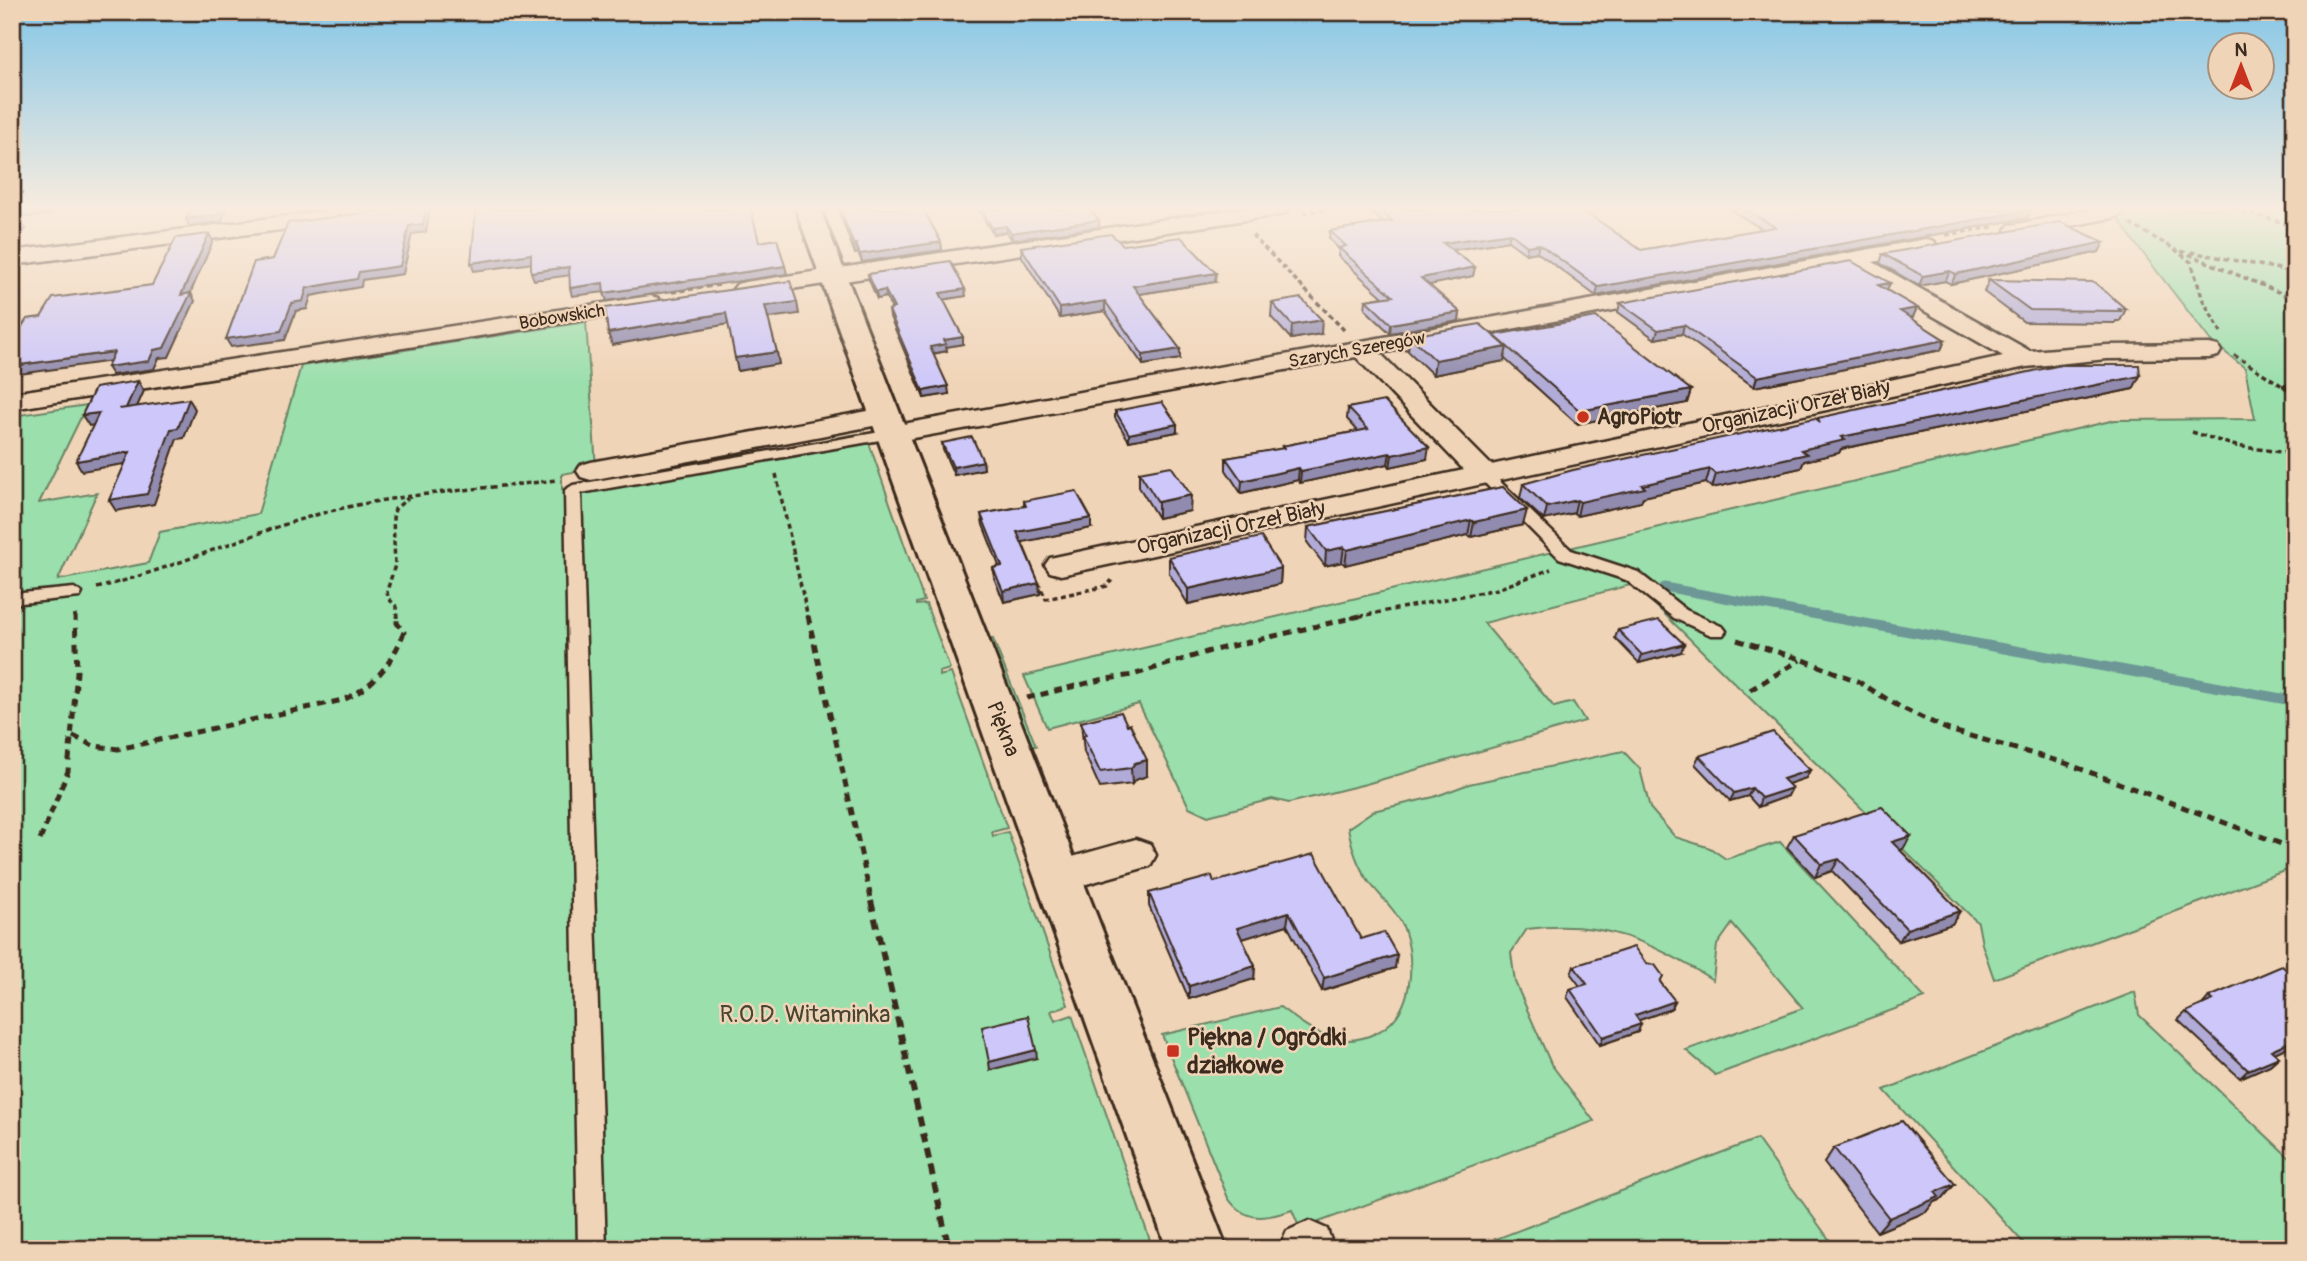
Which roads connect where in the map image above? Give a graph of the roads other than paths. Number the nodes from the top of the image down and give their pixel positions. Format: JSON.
{"nodes":[{"id":1,"x":829,"y":268,"type":"edge"},
{"id":2,"x":886,"y":268,"type":"edge"},
{"id":3,"x":1803,"y":268,"type":"edge"},
{"id":4,"x":1866,"y":268,"type":"edge"},
{"id":5,"x":832,"y":276,"type":"junction"},
{"id":6,"x":726,"y":292,"type":"edge"},
{"id":7,"x":671,"y":300,"type":"edge"},
{"id":8,"x":1354,"y":340,"type":"junction"},
{"id":9,"x":2220,"y":346,"type":"road end"},
{"id":10,"x":2026,"y":359,"type":"junction"},
{"id":11,"x":12,"y":401,"type":"edge"},
{"id":12,"x":888,"y":425,"type":"junction"},
{"id":13,"x":591,"y":471,"type":"road end"},
{"id":14,"x":1483,"y":473,"type":"junction"},
{"id":15,"x":1061,"y":565,"type":"dead end"},
{"id":16,"x":74,"y":593,"type":"road end"},
{"id":17,"x":12,"y":599,"type":"edge"},
{"id":18,"x":1717,"y":631,"type":"road end"},
{"id":19,"x":1136,"y":855,"type":"dead end"},
{"id":20,"x":1058,"y":876,"type":"junction"},
{"id":21,"x":592,"y":1249,"type":"edge"},
{"id":22,"x":1197,"y":1249,"type":"edge"}],
"edges":[{"from":1,"to":5,"type":"street","name":"Piękna"},
{"from":2,"to":5,"type":"street"},
{"from":3,"to":8,"type":"street","name":"Szarych Szeregów"},
{"from":4,"to":10,"type":"street"},
{"from":5,"to":6,"type":"street"},
{"from":5,"to":12,"type":"street","name":"Piękna"},
{"from":7,"to":11,"type":"street","name":"Bobowskich"},
{"from":8,"to":12,"type":"street","name":"Szarych Szeregów"},
{"from":8,"to":14,"type":"street"},
{"from":9,"to":10,"type":"street","name":"Organizacji Orzeł Biały"},
{"from":10,"to":14,"type":"street","name":"Organizacji Orzeł Biały"},
{"from":12,"to":13,"type":"street","name":"Szarych Szeregów"},
{"from":12,"to":20,"type":"street","name":"Piękna"},
{"from":12,"to":21,"type":"lane"},
{"from":14,"to":15,"type":"street","name":"Organizacji Orzeł Biały"},
{"from":14,"to":18,"type":"lane"},
{"from":16,"to":17,"type":"lane"},
{"from":19,"to":20,"type":"street"},
{"from":20,"to":22,"type":"street","name":"Piękna"}]}
